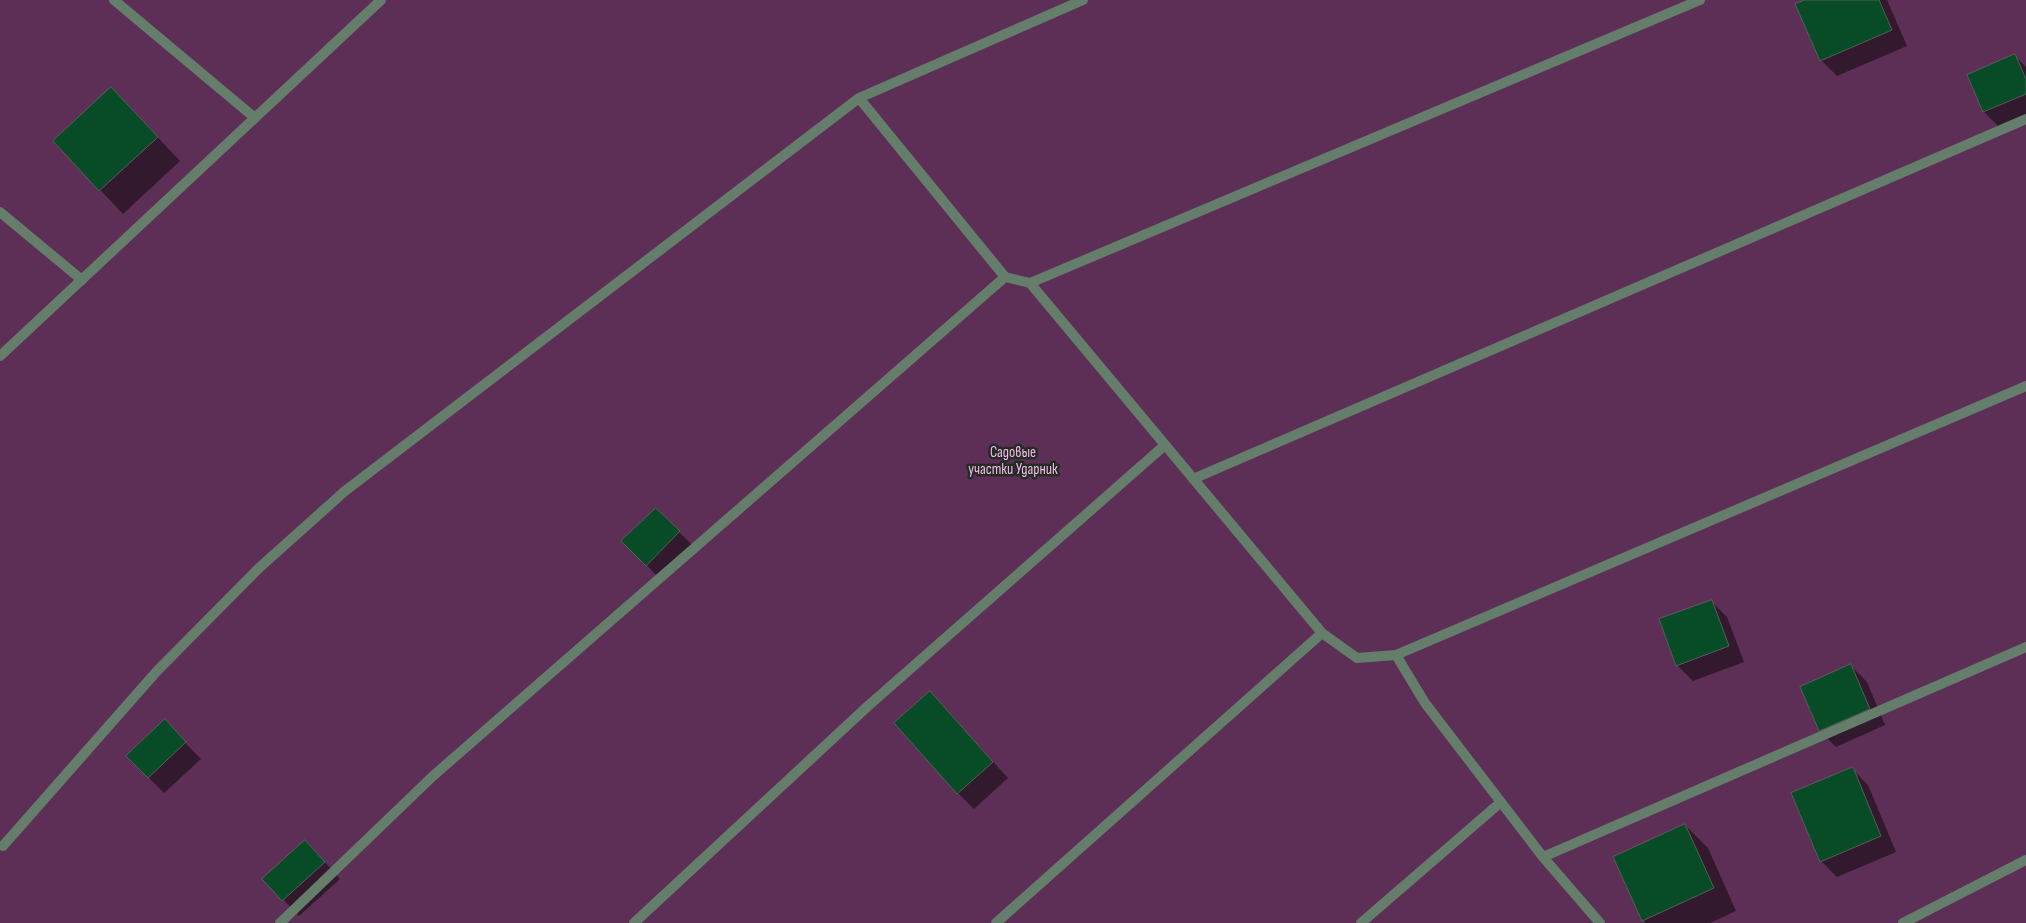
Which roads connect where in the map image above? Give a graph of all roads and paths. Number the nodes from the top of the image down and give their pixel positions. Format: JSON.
{"nodes":[{"id":1,"x":114,"y":0,"type":"edge"},
{"id":2,"x":381,"y":0,"type":"edge"},
{"id":3,"x":1083,"y":0,"type":"edge"},
{"id":4,"x":1700,"y":0,"type":"edge"},
{"id":5,"x":860,"y":98,"type":"junction"},
{"id":6,"x":255,"y":118,"type":"junction"},
{"id":7,"x":2026,"y":119,"type":"edge"},
{"id":8,"x":0,"y":212,"type":"edge"},
{"id":9,"x":1005,"y":277,"type":"junction"},
{"id":10,"x":82,"y":280,"type":"junction"},
{"id":11,"x":1030,"y":283,"type":"junction"},
{"id":12,"x":0,"y":356,"type":"edge"},
{"id":13,"x":2026,"y":386,"type":"edge"},
{"id":14,"x":1165,"y":445,"type":"junction"},
{"id":15,"x":1193,"y":478,"type":"junction"},
{"id":16,"x":1322,"y":632,"type":"junction"},
{"id":17,"x":2026,"y":647,"type":"edge"},
{"id":18,"x":1396,"y":655,"type":"junction"},
{"id":19,"x":1501,"y":802,"type":"junction"},
{"id":20,"x":3,"y":846,"type":"dead end"},
{"id":21,"x":1544,"y":857,"type":"junction"},
{"id":22,"x":2026,"y":860,"type":"edge"},
{"id":23,"x":280,"y":923,"type":"edge"},
{"id":24,"x":634,"y":923,"type":"edge"},
{"id":25,"x":996,"y":923,"type":"edge"},
{"id":26,"x":1361,"y":923,"type":"edge"},
{"id":27,"x":1600,"y":923,"type":"edge"},
{"id":28,"x":1903,"y":923,"type":"edge"}],
"edges":[{"from":1,"to":6,"type":"lane"},
{"from":2,"to":6,"type":"lane"},
{"from":3,"to":5,"type":"lane"},
{"from":4,"to":11,"type":"lane"},
{"from":5,"to":9,"type":"lane"},
{"from":5,"to":20,"type":"lane"},
{"from":6,"to":10,"type":"lane"},
{"from":7,"to":15,"type":"lane"},
{"from":8,"to":10,"type":"lane"},
{"from":9,"to":11,"type":"lane"},
{"from":9,"to":23,"type":"lane"},
{"from":10,"to":12,"type":"lane"},
{"from":11,"to":14,"type":"lane"},
{"from":13,"to":18,"type":"lane"},
{"from":14,"to":15,"type":"lane"},
{"from":14,"to":24,"type":"lane"},
{"from":15,"to":16,"type":"lane"},
{"from":16,"to":18,"type":"lane"},
{"from":16,"to":25,"type":"lane"},
{"from":17,"to":21,"type":"lane"},
{"from":18,"to":19,"type":"lane"},
{"from":19,"to":21,"type":"lane"},
{"from":19,"to":26,"type":"lane"},
{"from":21,"to":27,"type":"lane"},
{"from":22,"to":28,"type":"lane"}]}
